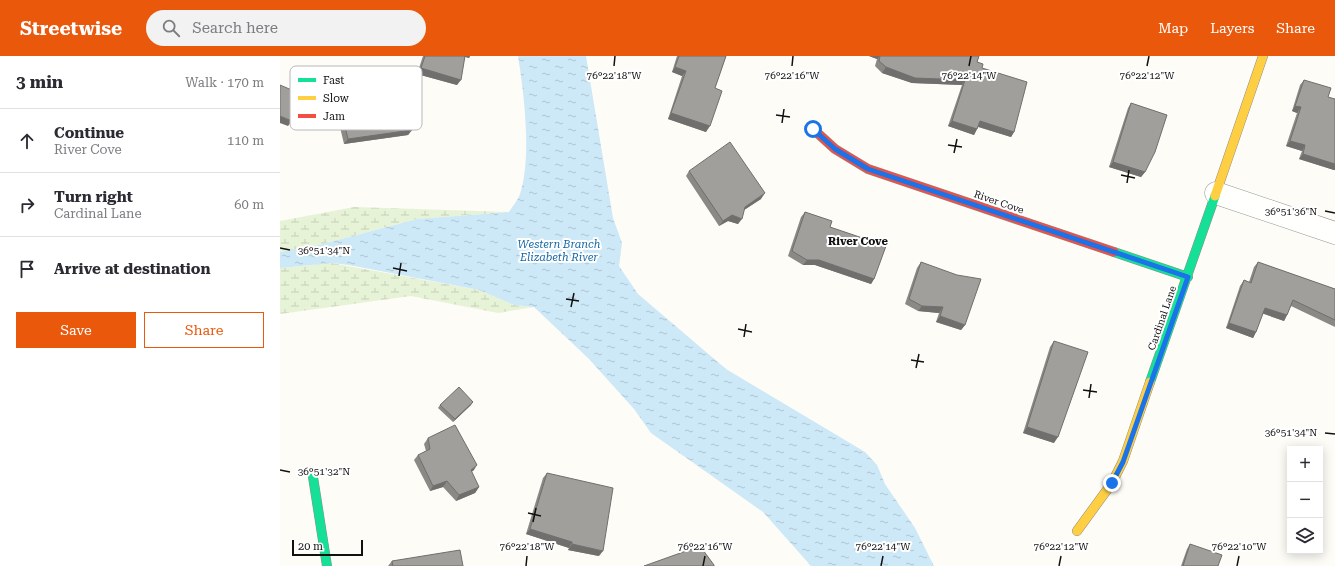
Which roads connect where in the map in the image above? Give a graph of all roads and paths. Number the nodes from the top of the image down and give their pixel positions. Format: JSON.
{"nodes":[{"id":1,"x":1263,"y":56,"type":"edge"},
{"id":2,"x":813,"y":129,"type":"dead end"},
{"id":3,"x":1216,"y":193,"type":"junction"},
{"id":4,"x":1335,"y":233,"type":"edge"},
{"id":5,"x":1188,"y":277,"type":"junction"},
{"id":6,"x":313,"y":477,"type":"dead end"},
{"id":7,"x":1077,"y":531,"type":"dead end"},
{"id":8,"x":327,"y":566,"type":"edge"}],
"edges":[{"from":1,"to":3,"type":"street","name":"Cardinal Lane"},
{"from":2,"to":5,"type":"street","name":"River Cove"},
{"from":3,"to":4,"type":"street"},
{"from":3,"to":5,"type":"street","name":"Cardinal Lane"},
{"from":5,"to":7,"type":"street","name":"Cardinal Lane"},
{"from":6,"to":8,"type":"street"}]}
